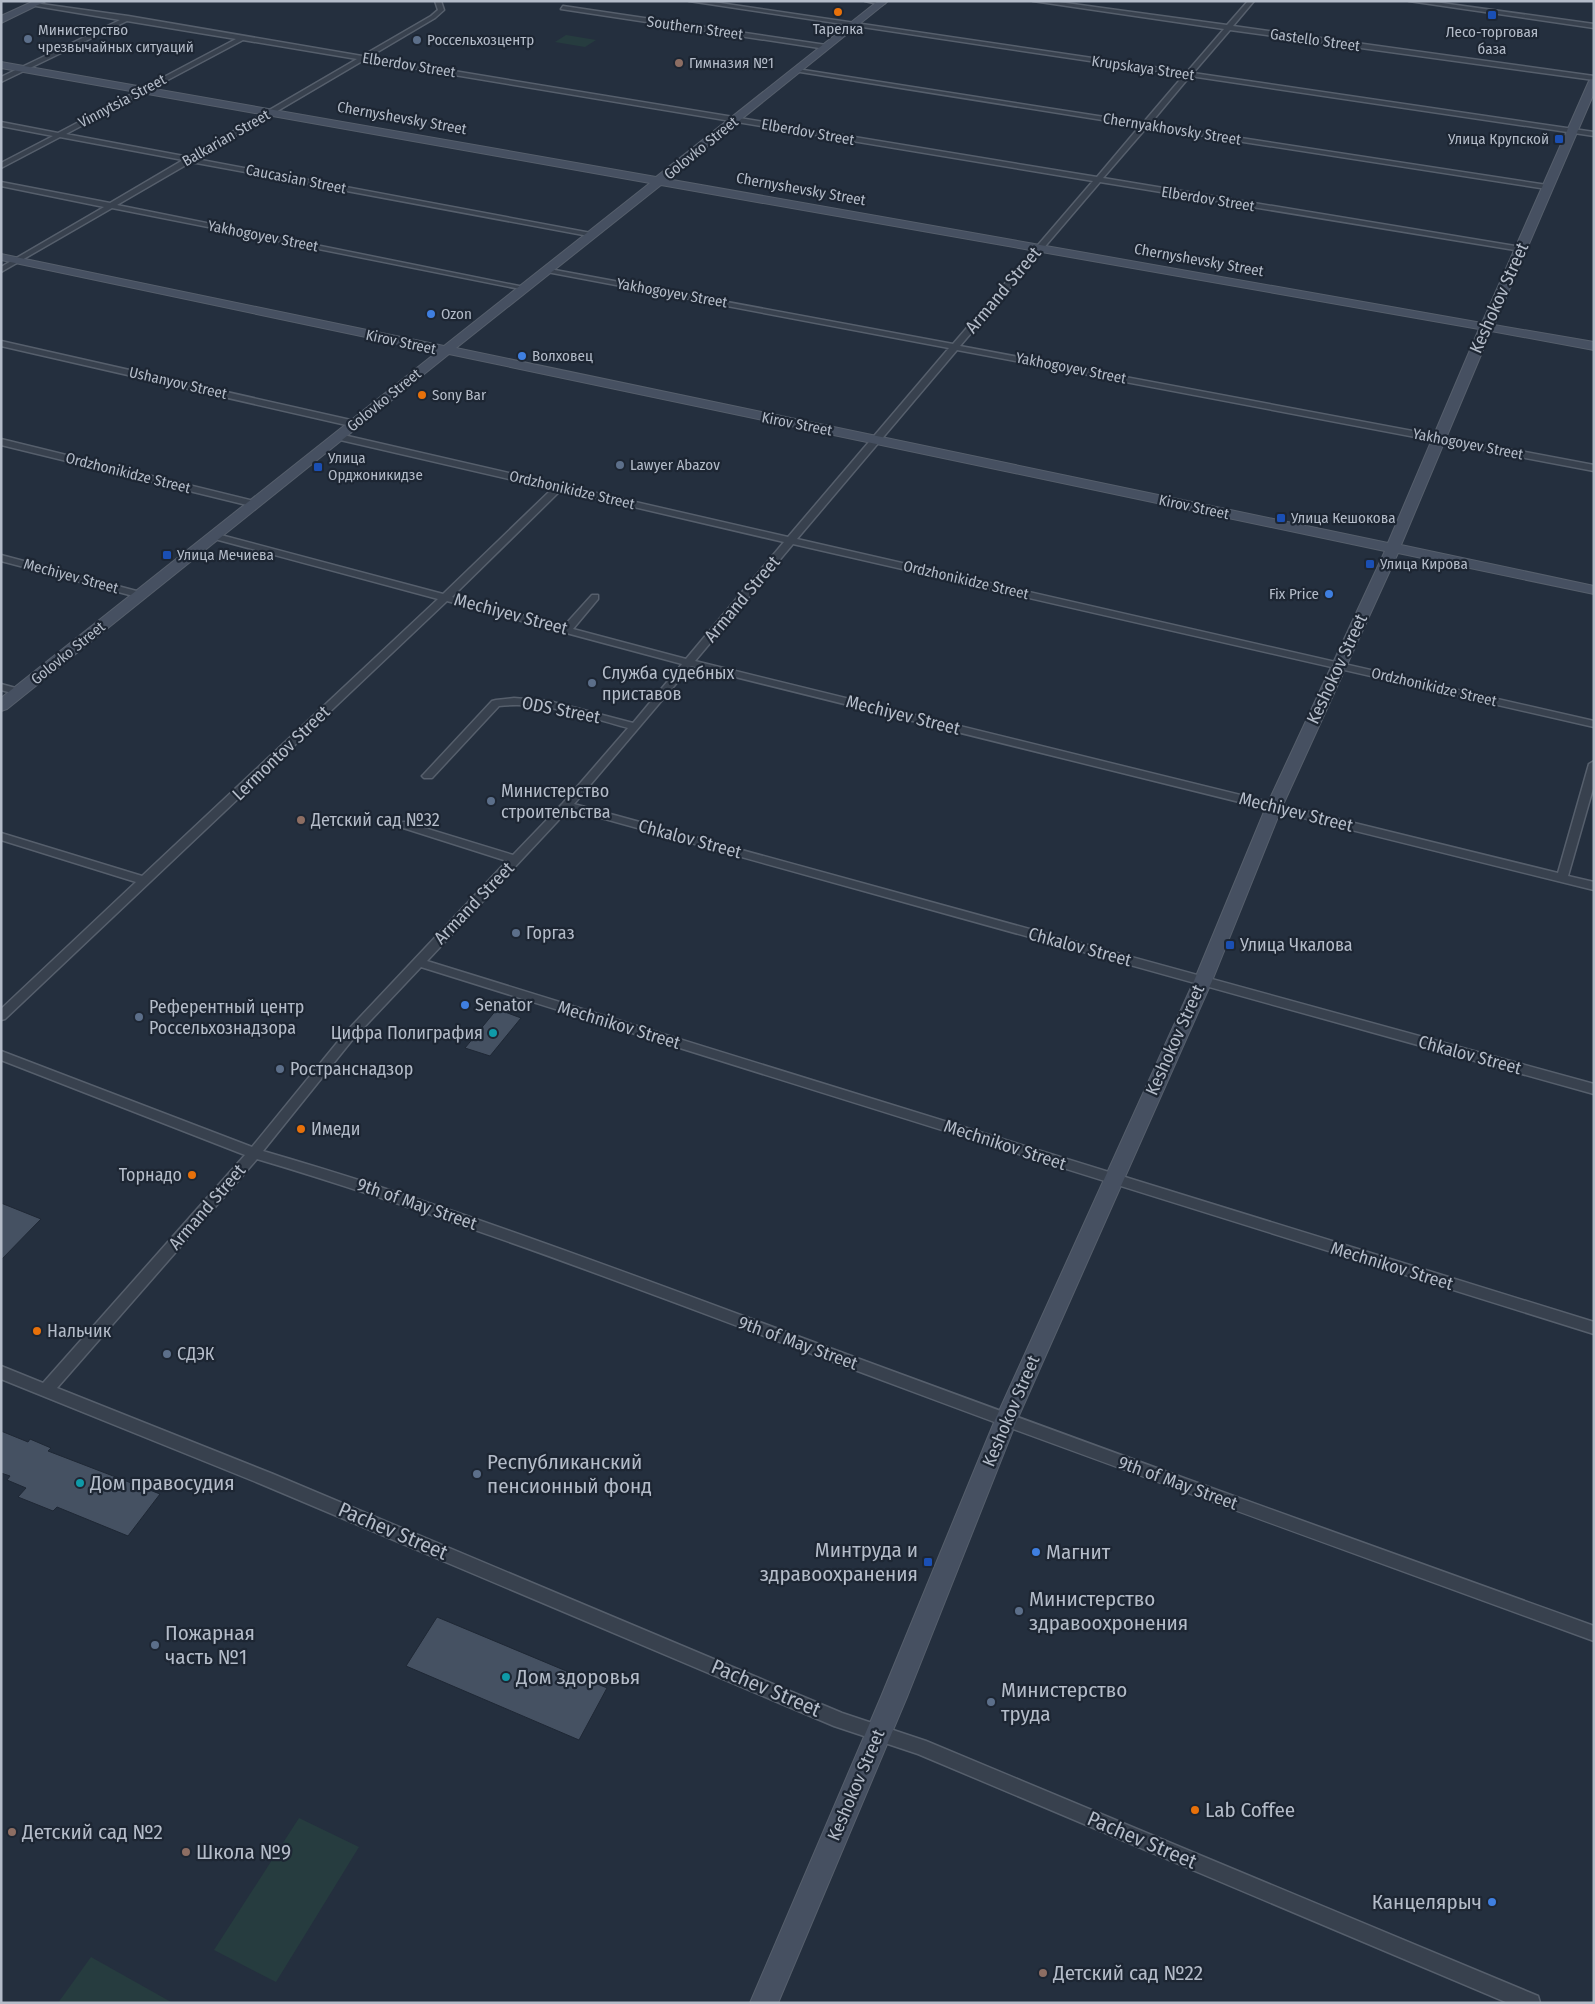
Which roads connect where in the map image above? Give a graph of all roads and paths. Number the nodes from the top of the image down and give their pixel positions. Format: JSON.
{"nodes":[{"id":1,"x":438,"y":1,"type":"edge"},
{"id":2,"x":692,"y":1,"type":"edge"},
{"id":3,"x":868,"y":1,"type":"edge"},
{"id":4,"x":1036,"y":1,"type":"edge"},
{"id":5,"x":1251,"y":1,"type":"edge"},
{"id":6,"x":1412,"y":1,"type":"edge"},
{"id":7,"x":883,"y":2,"type":"edge"},
{"id":8,"x":39,"y":3,"type":"edge"},
{"id":9,"x":563,"y":8,"type":"dead end"},
{"id":10,"x":3,"y":18,"type":"edge"},
{"id":11,"x":128,"y":18,"type":"junction"},
{"id":12,"x":854,"y":25,"type":"junction"},
{"id":13,"x":1594,"y":26,"type":"edge"},
{"id":14,"x":1228,"y":28,"type":"junction"},
{"id":15,"x":244,"y":37,"type":"junction"},
{"id":16,"x":826,"y":47,"type":"junction"},
{"id":17,"x":364,"y":58,"type":"junction"},
{"id":18,"x":1,"y":65,"type":"edge"},
{"id":19,"x":25,"y":69,"type":"junction"},
{"id":20,"x":797,"y":71,"type":"junction"},
{"id":21,"x":1189,"y":74,"type":"junction"},
{"id":22,"x":1,"y":80,"type":"edge"},
{"id":23,"x":1594,"y":80,"type":"edge"},
{"id":24,"x":144,"y":90,"type":"junction"},
{"id":25,"x":271,"y":112,"type":"junction"},
{"id":26,"x":735,"y":120,"type":"junction"},
{"id":27,"x":1,"y":124,"type":"edge"},
{"id":28,"x":1144,"y":125,"type":"junction"},
{"id":29,"x":1572,"y":131,"type":"junction"},
{"id":30,"x":61,"y":134,"type":"junction"},
{"id":31,"x":1594,"y":134,"type":"edge"},
{"id":32,"x":190,"y":159,"type":"junction"},
{"id":33,"x":1,"y":166,"type":"edge"},
{"id":34,"x":660,"y":180,"type":"junction"},
{"id":35,"x":1097,"y":181,"type":"junction"},
{"id":36,"x":1,"y":184,"type":"edge"},
{"id":37,"x":1547,"y":187,"type":"junction"},
{"id":38,"x":111,"y":206,"type":"junction"},
{"id":39,"x":591,"y":235,"type":"junction"},
{"id":40,"x":1038,"y":248,"type":"junction"},
{"id":41,"x":1521,"y":249,"type":"junction"},
{"id":42,"x":1,"y":257,"type":"edge"},
{"id":43,"x":17,"y":261,"type":"junction"},
{"id":44,"x":1,"y":270,"type":"edge"},
{"id":45,"x":547,"y":270,"type":"junction"},
{"id":46,"x":525,"y":288,"type":"junction"},
{"id":47,"x":1486,"y":327,"type":"junction"},
{"id":48,"x":1,"y":343,"type":"edge"},
{"id":49,"x":955,"y":346,"type":"junction"},
{"id":50,"x":1594,"y":346,"type":"edge"},
{"id":51,"x":446,"y":351,"type":"junction"},
{"id":52,"x":355,"y":424,"type":"junction"},
{"id":53,"x":339,"y":437,"type":"junction"},
{"id":54,"x":1438,"y":438,"type":"junction"},
{"id":55,"x":875,"y":440,"type":"junction"},
{"id":56,"x":1,"y":442,"type":"edge"},
{"id":57,"x":1594,"y":468,"type":"edge"},
{"id":58,"x":559,"y":487,"type":"junction"},
{"id":59,"x":255,"y":504,"type":"junction"},
{"id":60,"x":214,"y":536,"type":"junction"},
{"id":61,"x":791,"y":540,"type":"junction"},
{"id":62,"x":1393,"y":548,"type":"junction"},
{"id":63,"x":1,"y":558,"type":"edge"},
{"id":64,"x":1594,"y":590,"type":"edge"},
{"id":65,"x":141,"y":594,"type":"junction"},
{"id":66,"x":446,"y":597,"type":"junction"},
{"id":67,"x":595,"y":597,"type":"dead end"},
{"id":68,"x":567,"y":629,"type":"junction"},
{"id":69,"x":690,"y":663,"type":"junction"},
{"id":70,"x":1340,"y":666,"type":"junction"},
{"id":71,"x":1,"y":687,"type":"edge"},
{"id":72,"x":19,"y":692,"type":"junction"},
{"id":73,"x":1,"y":706,"type":"edge"},
{"id":74,"x":1594,"y":724,"type":"edge"},
{"id":75,"x":635,"y":726,"type":"junction"},
{"id":76,"x":1594,"y":764,"type":"edge"},
{"id":77,"x":428,"y":776,"type":"dead end"},
{"id":78,"x":567,"y":805,"type":"junction"},
{"id":79,"x":1274,"y":807,"type":"junction"},
{"id":80,"x":401,"y":824,"type":"dead end"},
{"id":81,"x":1,"y":836,"type":"edge"},
{"id":82,"x":516,"y":860,"type":"junction"},
{"id":83,"x":1562,"y":878,"type":"junction"},
{"id":84,"x":144,"y":882,"type":"junction"},
{"id":85,"x":1594,"y":886,"type":"edge"},
{"id":86,"x":417,"y":962,"type":"junction"},
{"id":87,"x":1203,"y":981,"type":"junction"},
{"id":88,"x":1,"y":1016,"type":"edge"},
{"id":89,"x":1,"y":1056,"type":"edge"},
{"id":90,"x":1594,"y":1089,"type":"edge"},
{"id":91,"x":254,"y":1153,"type":"junction"},
{"id":92,"x":1112,"y":1180,"type":"junction"},
{"id":93,"x":1594,"y":1328,"type":"edge"},
{"id":94,"x":1,"y":1372,"type":"edge"},
{"id":95,"x":45,"y":1391,"type":"junction"},
{"id":96,"x":1006,"y":1420,"type":"junction"},
{"id":97,"x":1594,"y":1634,"type":"edge"},
{"id":98,"x":878,"y":1733,"type":"junction"},
{"id":99,"x":764,"y":2003,"type":"edge"},
{"id":100,"x":1531,"y":2003,"type":"edge"}],
"edges":[{"from":1,"to":17,"type":"street","name":"Balkarian Street"},
{"from":2,"to":12,"type":"street","name":"Krupskaya Street"},
{"from":3,"to":7,"type":"street"},
{"from":4,"to":14,"type":"street","name":"Gastello Street"},
{"from":5,"to":14,"type":"street","name":"Armand Street"},
{"from":6,"to":13,"type":"street"},
{"from":7,"to":12,"type":"street","name":"Golovko Street"},
{"from":8,"to":10,"type":"street"},
{"from":8,"to":11,"type":"street","name":"Elberdov Street"},
{"from":9,"to":16,"type":"street","name":"Southern Street"},
{"from":11,"to":15,"type":"street","name":"Elberdov Street"},
{"from":11,"to":19,"type":"street"},
{"from":12,"to":16,"type":"street","name":"Golovko Street"},
{"from":12,"to":21,"type":"street","name":"Krupskaya Street"},
{"from":14,"to":21,"type":"street","name":"Armand Street"},
{"from":14,"to":23,"type":"street","name":"Gastello Street"},
{"from":15,"to":17,"type":"street","name":"Elberdov Street"},
{"from":15,"to":24,"type":"street","name":"Vinnytsia Street"},
{"from":16,"to":20,"type":"street","name":"Golovko Street"},
{"from":17,"to":25,"type":"street","name":"Balkarian Street"},
{"from":17,"to":26,"type":"street","name":"Elberdov Street"},
{"from":18,"to":19,"type":"street","name":"Chernyshevsky Street"},
{"from":19,"to":22,"type":"street"},
{"from":19,"to":24,"type":"street","name":"Chernyshevsky Street"},
{"from":20,"to":26,"type":"street","name":"Golovko Street"},
{"from":20,"to":28,"type":"street","name":"Chernyakhovsky Street"},
{"from":21,"to":28,"type":"street","name":"Armand Street"},
{"from":21,"to":29,"type":"street","name":"Krupskaya Street"},
{"from":23,"to":29,"type":"street","name":"Keshokov Street"},
{"from":24,"to":25,"type":"street","name":"Chernyshevsky Street"},
{"from":24,"to":30,"type":"street","name":"Vinnytsia Street"},
{"from":25,"to":32,"type":"street","name":"Balkarian Street"},
{"from":25,"to":34,"type":"street","name":"Chernyshevsky Street"},
{"from":26,"to":34,"type":"street","name":"Golovko Street"},
{"from":26,"to":35,"type":"street","name":"Elberdov Street"},
{"from":27,"to":30,"type":"street","name":"Caucasian Street"},
{"from":28,"to":35,"type":"street","name":"Armand Street"},
{"from":28,"to":37,"type":"street","name":"Chernyakhovsky Street"},
{"from":29,"to":31,"type":"street","name":"Krupskaya Street"},
{"from":29,"to":37,"type":"street","name":"Keshokov Street"},
{"from":30,"to":32,"type":"street","name":"Caucasian Street"},
{"from":30,"to":33,"type":"street","name":"Vinnytsia Street"},
{"from":32,"to":38,"type":"street","name":"Balkarian Street"},
{"from":32,"to":39,"type":"street","name":"Caucasian Street"},
{"from":34,"to":39,"type":"street","name":"Golovko Street"},
{"from":34,"to":40,"type":"street","name":"Chernyshevsky Street"},
{"from":35,"to":40,"type":"street","name":"Armand Street"},
{"from":35,"to":41,"type":"street","name":"Elberdov Street"},
{"from":36,"to":38,"type":"street","name":"Yakhogoyev Street"},
{"from":37,"to":41,"type":"street","name":"Keshokov Street"},
{"from":38,"to":43,"type":"street","name":"Balkarian Street"},
{"from":38,"to":46,"type":"street","name":"Yakhogoyev Street"},
{"from":39,"to":45,"type":"street","name":"Golovko Street"},
{"from":40,"to":47,"type":"street","name":"Chernyshevsky Street"},
{"from":40,"to":49,"type":"street","name":"Armand Street"},
{"from":41,"to":47,"type":"street","name":"Keshokov Street"},
{"from":42,"to":43,"type":"street","name":"Kirov Street"},
{"from":43,"to":44,"type":"street","name":"Balkarian Street"},
{"from":43,"to":51,"type":"street","name":"Kirov Street"},
{"from":45,"to":46,"type":"street","name":"Golovko Street"},
{"from":45,"to":49,"type":"street","name":"Yakhogoyev Street"},
{"from":46,"to":51,"type":"street","name":"Golovko Street"},
{"from":47,"to":50,"type":"street","name":"Chernyshevsky Street"},
{"from":47,"to":54,"type":"street","name":"Keshokov Street"},
{"from":48,"to":52,"type":"street","name":"Ushanyov Street"},
{"from":49,"to":54,"type":"street","name":"Yakhogoyev Street"},
{"from":49,"to":55,"type":"street","name":"Armand Street"},
{"from":51,"to":52,"type":"street","name":"Golovko Street"},
{"from":51,"to":55,"type":"street","name":"Kirov Street"},
{"from":52,"to":53,"type":"street","name":"Golovko Street"},
{"from":53,"to":58,"type":"street","name":"Ordzhonikidze Street"},
{"from":53,"to":59,"type":"street","name":"Golovko Street"},
{"from":54,"to":57,"type":"street","name":"Yakhogoyev Street"},
{"from":54,"to":62,"type":"street","name":"Keshokov Street"},
{"from":55,"to":61,"type":"street","name":"Armand Street"},
{"from":55,"to":62,"type":"street","name":"Kirov Street"},
{"from":56,"to":59,"type":"street","name":"Ordzhonikidze Street"},
{"from":58,"to":61,"type":"street","name":"Ordzhonikidze Street"},
{"from":58,"to":66,"type":"street","name":"Lermontov Street"},
{"from":59,"to":60,"type":"street","name":"Golovko Street"},
{"from":60,"to":65,"type":"street","name":"Golovko Street"},
{"from":60,"to":66,"type":"street","name":"Mechiyev Street"},
{"from":61,"to":69,"type":"street","name":"Armand Street"},
{"from":61,"to":70,"type":"street","name":"Ordzhonikidze Street"},
{"from":62,"to":64,"type":"street","name":"Kirov Street"},
{"from":62,"to":70,"type":"street","name":"Keshokov Street"},
{"from":63,"to":65,"type":"street","name":"Mechiyev Street"},
{"from":65,"to":72,"type":"street","name":"Golovko Street"},
{"from":66,"to":68,"type":"street","name":"Mechiyev Street"},
{"from":66,"to":84,"type":"street","name":"Lermontov Street"},
{"from":67,"to":68,"type":"street"},
{"from":68,"to":69,"type":"street","name":"Mechiyev Street"},
{"from":69,"to":75,"type":"street","name":"Armand Street"},
{"from":69,"to":79,"type":"street","name":"Mechiyev Street"},
{"from":70,"to":74,"type":"street","name":"Ordzhonikidze Street"},
{"from":70,"to":79,"type":"street","name":"Keshokov Street"},
{"from":71,"to":72,"type":"street"},
{"from":72,"to":73,"type":"street","name":"Golovko Street"},
{"from":75,"to":77,"type":"street","name":"ODS Street"},
{"from":75,"to":78,"type":"street","name":"Armand Street"},
{"from":76,"to":83,"type":"street"},
{"from":78,"to":82,"type":"street","name":"Armand Street"},
{"from":78,"to":87,"type":"street","name":"Chkalov Street"},
{"from":79,"to":83,"type":"street","name":"Mechiyev Street"},
{"from":79,"to":87,"type":"street","name":"Keshokov Street"},
{"from":80,"to":82,"type":"street"},
{"from":81,"to":84,"type":"street"},
{"from":82,"to":86,"type":"street","name":"Armand Street"},
{"from":83,"to":85,"type":"street","name":"Mechiyev Street"},
{"from":84,"to":88,"type":"street","name":"Lermontov Street"},
{"from":86,"to":91,"type":"street","name":"Armand Street"},
{"from":86,"to":92,"type":"street","name":"Mechnikov Street"},
{"from":87,"to":90,"type":"street","name":"Chkalov Street"},
{"from":87,"to":92,"type":"street","name":"Keshokov Street"},
{"from":89,"to":91,"type":"street","name":"9th of May Street"},
{"from":91,"to":95,"type":"street","name":"Armand Street"},
{"from":91,"to":96,"type":"street","name":"9th of May Street"},
{"from":92,"to":93,"type":"street","name":"Mechnikov Street"},
{"from":92,"to":96,"type":"street","name":"Keshokov Street"},
{"from":94,"to":95,"type":"street","name":"Pachev Street"},
{"from":95,"to":98,"type":"street","name":"Pachev Street"},
{"from":96,"to":97,"type":"street","name":"9th of May Street"},
{"from":96,"to":98,"type":"street","name":"Keshokov Street"},
{"from":98,"to":99,"type":"street","name":"Keshokov Street"},
{"from":98,"to":100,"type":"street","name":"Pachev Street"}]}
